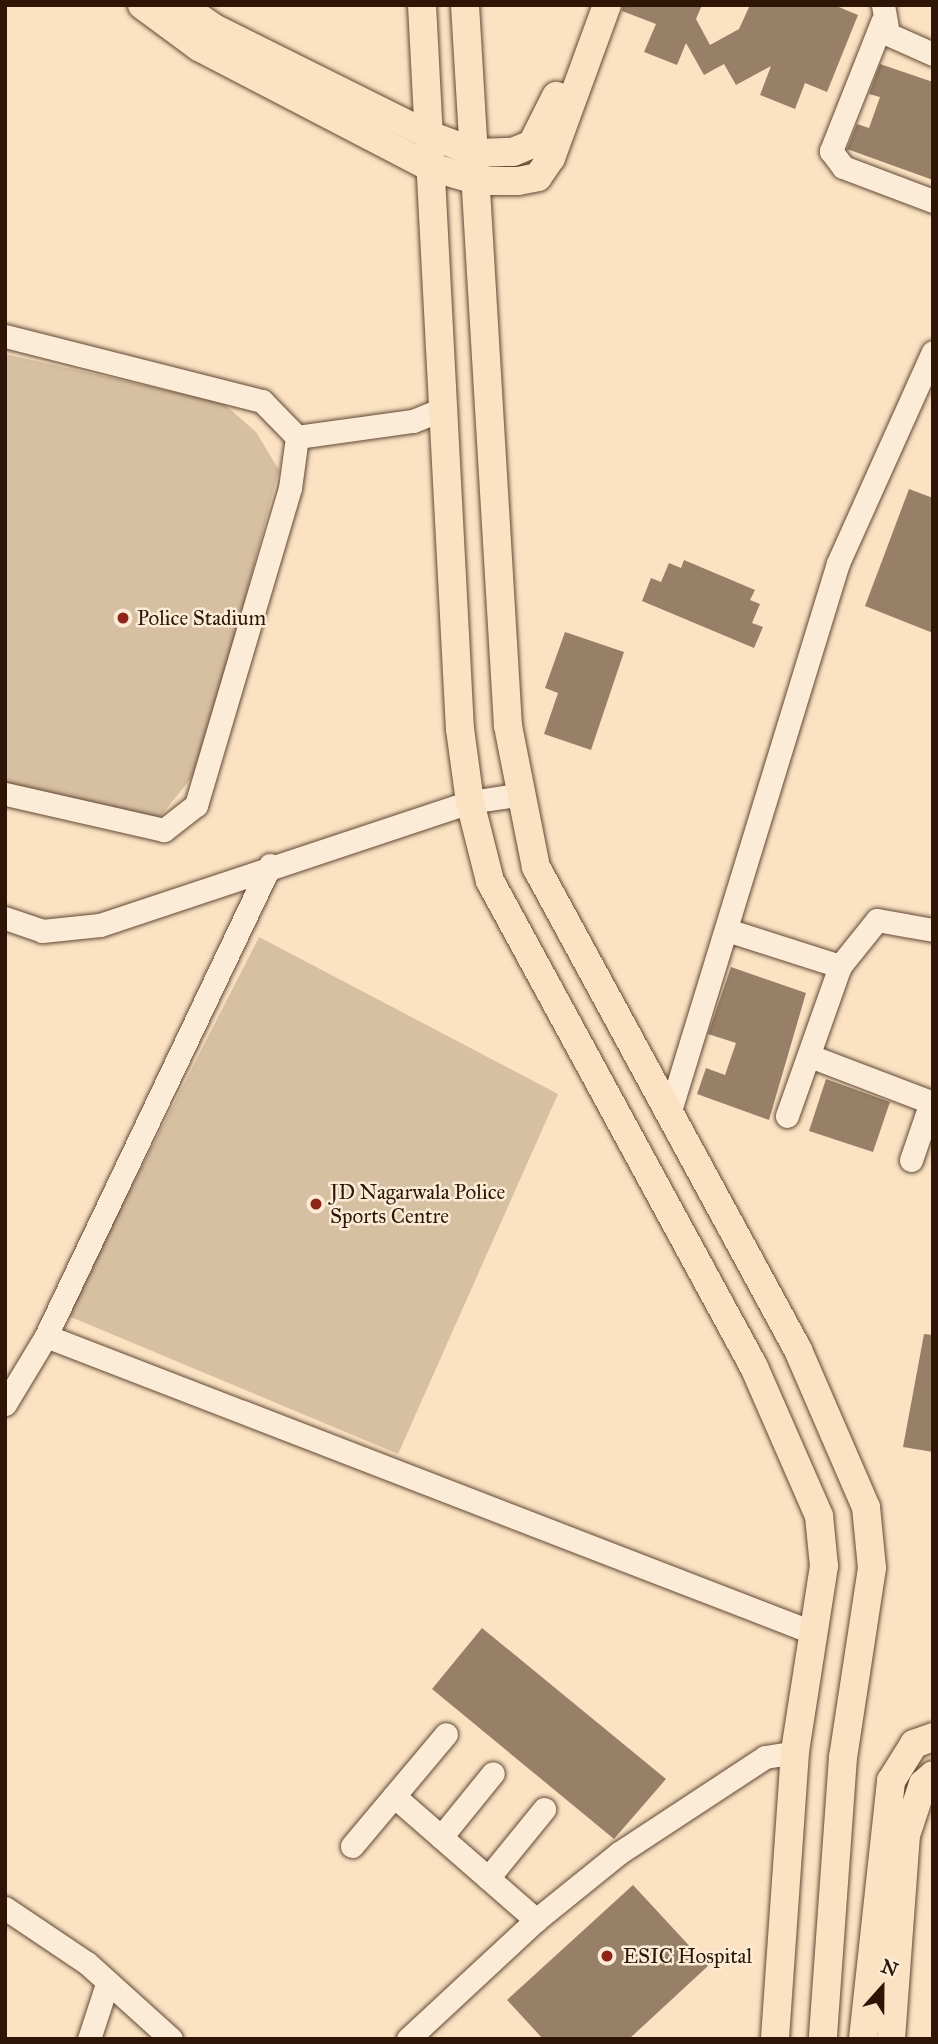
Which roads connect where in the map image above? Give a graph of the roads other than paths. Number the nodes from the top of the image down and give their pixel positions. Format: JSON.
{"nodes":[{"id":1,"x":142,"y":5,"type":"edge"},
{"id":2,"x":181,"y":5,"type":"edge"},
{"id":3,"x":422,"y":5,"type":"edge"},
{"id":4,"x":465,"y":5,"type":"edge"},
{"id":5,"x":591,"y":5,"type":"edge"},
{"id":6,"x":607,"y":5,"type":"edge"},
{"id":7,"x":883,"y":13,"type":"edge"},
{"id":8,"x":933,"y":54,"type":"edge"},
{"id":9,"x":427,"y":134,"type":"junction"},
{"id":10,"x":477,"y":153,"type":"junction"},
{"id":11,"x":428,"y":166,"type":"junction"},
{"id":12,"x":480,"y":181,"type":"junction"},
{"id":13,"x":933,"y":201,"type":"edge"},
{"id":14,"x":5,"y":337,"type":"edge"},
{"id":15,"x":932,"y":356,"type":"edge"},
{"id":16,"x":443,"y":409,"type":"junction"},
{"id":17,"x":297,"y":437,"type":"junction"},
{"id":18,"x":5,"y":794,"type":"edge"},
{"id":19,"x":517,"y":795,"type":"junction"},
{"id":20,"x":470,"y":802,"type":"junction"},
{"id":21,"x":270,"y":865,"type":"junction"},
{"id":22,"x":5,"y":918,"type":"edge"},
{"id":23,"x":727,"y":930,"type":"junction"},
{"id":24,"x":933,"y":930,"type":"edge"},
{"id":25,"x":840,"y":966,"type":"junction"},
{"id":26,"x":810,"y":1056,"type":"junction"},
{"id":27,"x":932,"y":1102,"type":"edge"},
{"id":28,"x":670,"y":1114,"type":"junction"},
{"id":29,"x":787,"y":1115,"type":"dead end"},
{"id":30,"x":911,"y":1160,"type":"dead end"},
{"id":31,"x":46,"y":1336,"type":"junction"},
{"id":32,"x":5,"y":1404,"type":"edge"},
{"id":33,"x":812,"y":1632,"type":"junction"},
{"id":34,"x":446,"y":1734,"type":"dead end"},
{"id":35,"x":933,"y":1737,"type":"edge"},
{"id":36,"x":795,"y":1752,"type":"junction"},
{"id":37,"x":493,"y":1773,"type":"dead end"},
{"id":38,"x":933,"y":1775,"type":"edge"},
{"id":39,"x":394,"y":1796,"type":"junction"},
{"id":40,"x":544,"y":1810,"type":"dead end"},
{"id":41,"x":440,"y":1837,"type":"junction"},
{"id":42,"x":352,"y":1846,"type":"dead end"},
{"id":43,"x":488,"y":1878,"type":"junction"},
{"id":44,"x":5,"y":1908,"type":"edge"},
{"id":45,"x":536,"y":1920,"type":"junction"},
{"id":46,"x":107,"y":1984,"type":"junction"},
{"id":47,"x":89,"y":2039,"type":"edge"},
{"id":48,"x":171,"y":2039,"type":"edge"},
{"id":49,"x":408,"y":2039,"type":"edge"},
{"id":50,"x":775,"y":2039,"type":"edge"},
{"id":51,"x":823,"y":2039,"type":"edge"},
{"id":52,"x":863,"y":2039,"type":"edge"},
{"id":53,"x":891,"y":2039,"type":"edge"}],
"edges":[{"from":1,"to":11,"type":"main road"},
{"from":2,"to":9,"type":"main road"},
{"from":3,"to":9,"type":"main road"},
{"from":4,"to":10,"type":"main road"},
{"from":5,"to":10,"type":"main road"},
{"from":6,"to":12,"type":"main road"},
{"from":7,"to":8,"type":"street"},
{"from":7,"to":13,"type":"street"},
{"from":9,"to":10,"type":"main road"},
{"from":9,"to":11,"type":"main road"},
{"from":10,"to":12,"type":"main road"},
{"from":11,"to":12,"type":"main road"},
{"from":11,"to":16,"type":"main road"},
{"from":12,"to":19,"type":"main road"},
{"from":14,"to":17,"type":"street"},
{"from":15,"to":23,"type":"street"},
{"from":16,"to":17,"type":"street"},
{"from":16,"to":20,"type":"main road"},
{"from":17,"to":18,"type":"street"},
{"from":19,"to":20,"type":"street"},
{"from":19,"to":28,"type":"main road"},
{"from":20,"to":21,"type":"street"},
{"from":20,"to":33,"type":"main road"},
{"from":21,"to":22,"type":"street"},
{"from":21,"to":31,"type":"street"},
{"from":23,"to":25,"type":"street"},
{"from":23,"to":28,"type":"street"},
{"from":24,"to":25,"type":"street"},
{"from":25,"to":26,"type":"street"},
{"from":26,"to":27,"type":"street"},
{"from":26,"to":29,"type":"street"},
{"from":27,"to":30,"type":"street"},
{"from":28,"to":51,"type":"main road"},
{"from":31,"to":32,"type":"street"},
{"from":31,"to":33,"type":"street"},
{"from":33,"to":36,"type":"main road"},
{"from":34,"to":39,"type":"street"},
{"from":35,"to":52,"type":"main road"},
{"from":36,"to":45,"type":"street"},
{"from":36,"to":50,"type":"main road"},
{"from":37,"to":41,"type":"street"},
{"from":38,"to":53,"type":"main road"},
{"from":39,"to":41,"type":"street"},
{"from":39,"to":42,"type":"street"},
{"from":40,"to":43,"type":"street"},
{"from":41,"to":43,"type":"street"},
{"from":43,"to":45,"type":"street"},
{"from":44,"to":46,"type":"street"},
{"from":45,"to":49,"type":"street"},
{"from":46,"to":47,"type":"street"},
{"from":46,"to":48,"type":"street"}]}
